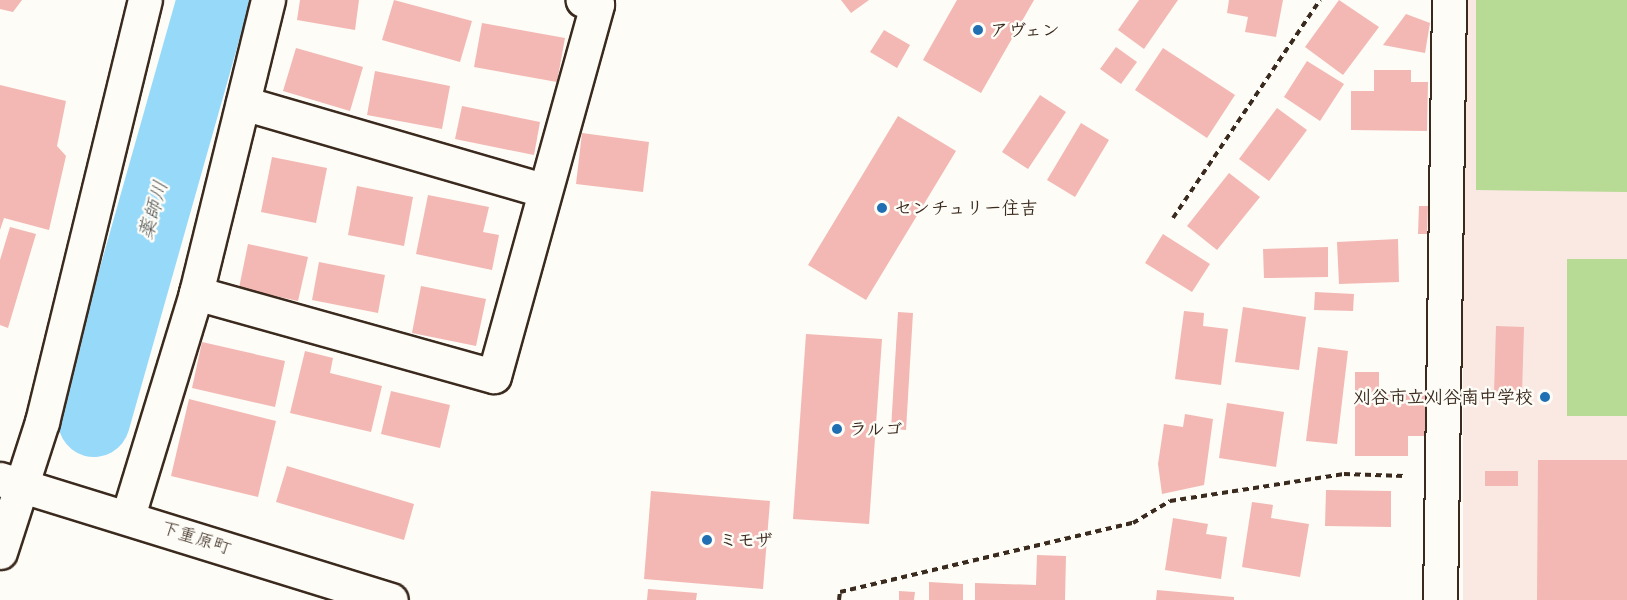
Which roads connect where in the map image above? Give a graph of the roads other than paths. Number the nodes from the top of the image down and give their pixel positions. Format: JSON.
{"nodes":[{"id":1,"x":146,"y":0,"type":"edge"},
{"id":2,"x":268,"y":0,"type":"edge"},
{"id":3,"x":583,"y":0,"type":"edge"},
{"id":4,"x":1449,"y":0,"type":"edge"},
{"id":5,"x":243,"y":103,"type":"junction"},
{"id":6,"x":543,"y":190,"type":"junction"},
{"id":7,"x":196,"y":293,"type":"junction"},
{"id":8,"x":11,"y":483,"type":"edge"},
{"id":9,"x":128,"y":516,"type":"junction"},
{"id":10,"x":0,"y":552,"type":"edge"},
{"id":11,"x":391,"y":600,"type":"edge"},
{"id":12,"x":1440,"y":600,"type":"edge"}],
"edges":[{"from":1,"to":8,"type":"street"},
{"from":2,"to":5,"type":"street"},
{"from":3,"to":6,"type":"street"},
{"from":4,"to":12,"type":"street"},
{"from":5,"to":6,"type":"street"},
{"from":5,"to":7,"type":"street"},
{"from":6,"to":7,"type":"street"},
{"from":7,"to":9,"type":"street"},
{"from":8,"to":9,"type":"street","name":"下重原町"},
{"from":8,"to":10,"type":"street"},
{"from":9,"to":11,"type":"street","name":"下重原町"}]}
